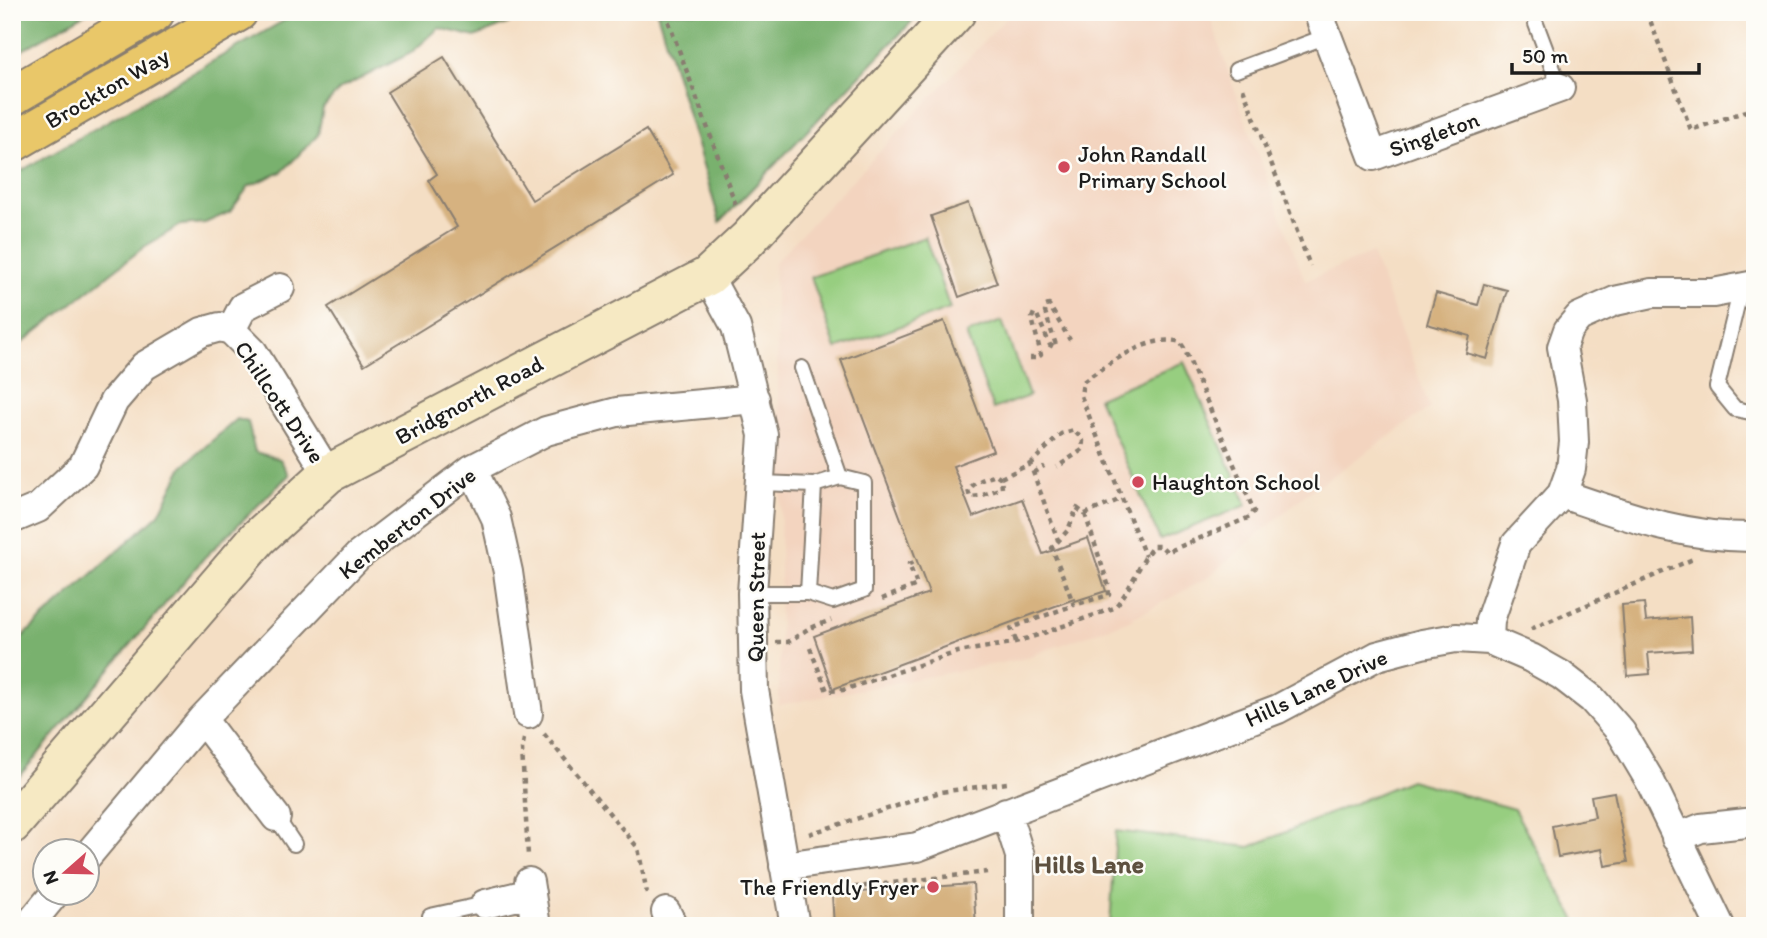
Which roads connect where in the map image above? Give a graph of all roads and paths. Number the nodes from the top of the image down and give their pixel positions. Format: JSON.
{"nodes":[{"id":1,"x":155,"y":12,"type":"edge"},
{"id":2,"x":238,"y":12,"type":"edge"},
{"id":3,"x":665,"y":12,"type":"edge"},
{"id":4,"x":956,"y":12,"type":"edge"},
{"id":5,"x":1647,"y":12,"type":"edge"},
{"id":6,"x":1323,"y":24,"type":"edge"},
{"id":7,"x":1536,"y":24,"type":"dead end"},
{"id":8,"x":1236,"y":70,"type":"joint"},
{"id":9,"x":1560,"y":88,"type":"joint"},
{"id":10,"x":12,"y":96,"type":"edge"},
{"id":11,"x":1755,"y":108,"type":"edge"},
{"id":12,"x":12,"y":143,"type":"edge"},
{"id":13,"x":748,"y":239,"type":"junction"},
{"id":14,"x":1310,"y":266,"type":"dead end"},
{"id":15,"x":708,"y":276,"type":"junction"},
{"id":16,"x":1748,"y":287,"type":"edge"},
{"id":17,"x":280,"y":288,"type":"dead end"},
{"id":18,"x":231,"y":330,"type":"junction"},
{"id":19,"x":1070,"y":340,"type":"dead end"},
{"id":20,"x":1030,"y":358,"type":"dead end"},
{"id":21,"x":802,"y":368,"type":"dead end"},
{"id":22,"x":755,"y":399,"type":"junction"},
{"id":23,"x":1755,"y":413,"type":"edge"},
{"id":24,"x":1030,"y":464,"type":"junction"},
{"id":25,"x":1044,"y":466,"type":"dead end"},
{"id":26,"x":1057,"y":467,"type":"dead end"},
{"id":27,"x":472,"y":468,"type":"junction"},
{"id":28,"x":1034,"y":473,"type":"junction"},
{"id":29,"x":328,"y":474,"type":"junction"},
{"id":30,"x":840,"y":477,"type":"junction"},
{"id":31,"x":1001,"y":478,"type":"junction"},
{"id":32,"x":761,"y":484,"type":"junction"},
{"id":33,"x":814,"y":485,"type":"junction"},
{"id":34,"x":1562,"y":494,"type":"junction"},
{"id":35,"x":1121,"y":499,"type":"junction"},
{"id":36,"x":1085,"y":514,"type":"junction"},
{"id":37,"x":12,"y":519,"type":"edge"},
{"id":38,"x":1755,"y":537,"type":"edge"},
{"id":39,"x":1058,"y":541,"type":"junction"},
{"id":40,"x":1145,"y":556,"type":"junction"},
{"id":41,"x":1696,"y":558,"type":"dead end"},
{"id":42,"x":752,"y":593,"type":"junction"},
{"id":43,"x":808,"y":593,"type":"junction"},
{"id":44,"x":1074,"y":605,"type":"junction"},
{"id":45,"x":1520,"y":634,"type":"dead end"},
{"id":46,"x":1489,"y":640,"type":"junction"},
{"id":47,"x":1016,"y":641,"type":"junction"},
{"id":48,"x":810,"y":649,"type":"dead end"},
{"id":49,"x":528,"y":714,"type":"junction"},
{"id":50,"x":202,"y":719,"type":"junction"},
{"id":51,"x":1016,"y":782,"type":"dead end"},
{"id":52,"x":1006,"y":813,"type":"junction"},
{"id":53,"x":276,"y":817,"type":"joint"},
{"id":54,"x":1755,"y":822,"type":"edge"},
{"id":55,"x":12,"y":824,"type":"edge"},
{"id":56,"x":807,"y":834,"type":"dead end"},
{"id":57,"x":102,"y":838,"type":"edge"},
{"id":58,"x":1676,"y":838,"type":"junction"},
{"id":59,"x":294,"y":844,"type":"dead end"},
{"id":60,"x":784,"y":866,"type":"junction"},
{"id":61,"x":987,"y":873,"type":"dead end"},
{"id":62,"x":530,"y":887,"type":"junction"},
{"id":63,"x":813,"y":892,"type":"dead end"},
{"id":64,"x":485,"y":904,"type":"joint"},
{"id":65,"x":44,"y":906,"type":"edge"},
{"id":66,"x":429,"y":916,"type":"dead end"},
{"id":67,"x":669,"y":919,"type":"edge"},
{"id":68,"x":28,"y":926,"type":"edge"},
{"id":69,"x":536,"y":926,"type":"edge"},
{"id":70,"x":795,"y":926,"type":"edge"},
{"id":71,"x":1020,"y":926,"type":"edge"},
{"id":72,"x":1720,"y":926,"type":"edge"}],
"edges":[{"from":1,"to":10,"type":"highway","name":"Brockton Way"},
{"from":2,"to":12,"type":"highway","name":"Brockton Way"},
{"from":3,"to":13,"type":"path"},
{"from":4,"to":13,"type":"street","name":"Bridgnorth Road"},
{"from":5,"to":11,"type":"path"},
{"from":6,"to":8,"type":"lane"},
{"from":6,"to":9,"type":"street","name":"Singleton"},
{"from":7,"to":9,"type":"lane"},
{"from":8,"to":14,"type":"path"},
{"from":13,"to":15,"type":"street","name":"Bridgnorth Road"},
{"from":15,"to":22,"type":"street","name":"Queen Street"},
{"from":15,"to":29,"type":"street","name":"Bridgnorth Road"},
{"from":16,"to":23,"type":"lane"},
{"from":16,"to":34,"type":"street"},
{"from":17,"to":18,"type":"street"},
{"from":18,"to":29,"type":"street","name":"Chillcott Drive"},
{"from":18,"to":37,"type":"street"},
{"from":19,"to":20,"type":"path"},
{"from":21,"to":30,"type":"lane"},
{"from":22,"to":27,"type":"street","name":"Kemberton Drive"},
{"from":22,"to":32,"type":"street","name":"Queen Street"},
{"from":24,"to":26,"type":"path"},
{"from":24,"to":28,"type":"path"},
{"from":24,"to":31,"type":"path"},
{"from":25,"to":28,"type":"path"},
{"from":27,"to":49,"type":"street"},
{"from":27,"to":50,"type":"street","name":"Kemberton Drive"},
{"from":28,"to":39,"type":"path"},
{"from":29,"to":55,"type":"street","name":"Bridgnorth Road"},
{"from":30,"to":33,"type":"lane"},
{"from":30,"to":43,"type":"lane"},
{"from":31,"to":31,"type":"path"},
{"from":32,"to":33,"type":"lane"},
{"from":32,"to":42,"type":"street","name":"Queen Street"},
{"from":33,"to":43,"type":"lane"},
{"from":34,"to":38,"type":"street"},
{"from":34,"to":46,"type":"street"},
{"from":35,"to":36,"type":"path"},
{"from":35,"to":40,"type":"path"},
{"from":35,"to":40,"type":"path"},
{"from":36,"to":39,"type":"path"},
{"from":36,"to":44,"type":"path"},
{"from":39,"to":44,"type":"path"},
{"from":40,"to":47,"type":"path"},
{"from":41,"to":45,"type":"path"},
{"from":42,"to":43,"type":"lane"},
{"from":42,"to":60,"type":"street","name":"Queen Street"},
{"from":44,"to":47,"type":"path"},
{"from":46,"to":52,"type":"street","name":"Hills Lane Drive"},
{"from":46,"to":58,"type":"street","name":"Hills Lane Drive"},
{"from":47,"to":48,"type":"path"},
{"from":49,"to":62,"type":"path"},
{"from":49,"to":67,"type":"path"},
{"from":50,"to":53,"type":"street"},
{"from":50,"to":57,"type":"street","name":"Kemberton Drive"},
{"from":51,"to":56,"type":"path"},
{"from":52,"to":60,"type":"street","name":"Hills Lane Drive"},
{"from":52,"to":71,"type":"street"},
{"from":53,"to":59,"type":"lane"},
{"from":54,"to":58,"type":"street"},
{"from":58,"to":72,"type":"street","name":"Hills Lane Drive"},
{"from":60,"to":70,"type":"street","name":"Queen Street"},
{"from":61,"to":63,"type":"path"},
{"from":62,"to":64,"type":"street"},
{"from":62,"to":69,"type":"street"},
{"from":64,"to":66,"type":"lane"},
{"from":65,"to":68,"type":"street"}]}
